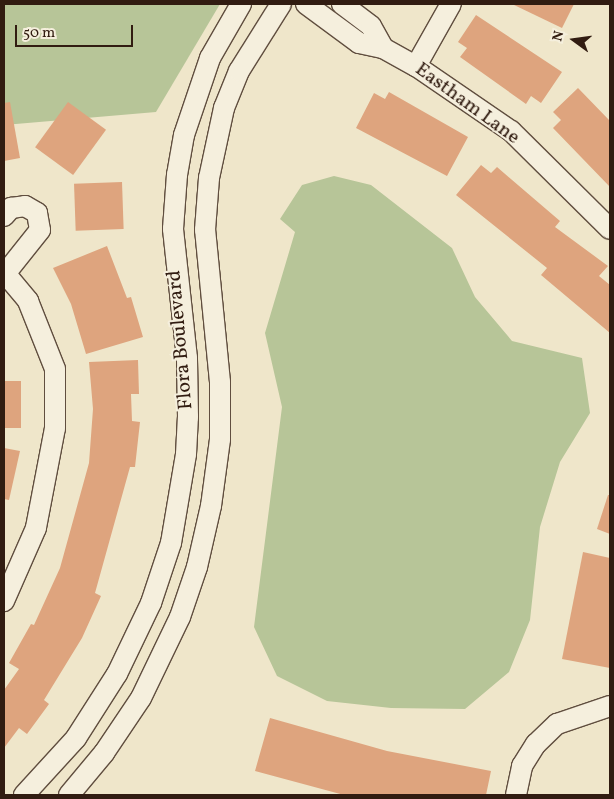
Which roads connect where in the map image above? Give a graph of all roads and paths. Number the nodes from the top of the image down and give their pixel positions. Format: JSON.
{"nodes":[{"id":1,"x":242,"y":4,"type":"edge"},
{"id":2,"x":281,"y":4,"type":"edge"},
{"id":3,"x":306,"y":4,"type":"edge"},
{"id":4,"x":342,"y":4,"type":"edge"},
{"id":5,"x":451,"y":4,"type":"edge"},
{"id":6,"x":383,"y":48,"type":"junction"},
{"id":7,"x":416,"y":66,"type":"junction"},
{"id":8,"x":4,"y":216,"type":"edge"},
{"id":9,"x":610,"y":229,"type":"edge"},
{"id":10,"x":4,"y":273,"type":"edge"},
{"id":11,"x":4,"y":601,"type":"edge"},
{"id":12,"x":610,"y":706,"type":"edge"},
{"id":13,"x":24,"y":795,"type":"edge"},
{"id":14,"x":69,"y":795,"type":"edge"},
{"id":15,"x":516,"y":795,"type":"edge"}],
"edges":[{"from":1,"to":13,"type":"street","name":"Flora Boulevard"},
{"from":2,"to":14,"type":"street","name":"Flora Boulevard"},
{"from":3,"to":6,"type":"street","name":"Eastham Lane"},
{"from":4,"to":6,"type":"street"},
{"from":5,"to":7,"type":"street"},
{"from":6,"to":7,"type":"street","name":"Eastham Lane"},
{"from":7,"to":9,"type":"street","name":"Eastham Lane"},
{"from":8,"to":10,"type":"street"},
{"from":10,"to":11,"type":"street"},
{"from":12,"to":15,"type":"street"}]}
